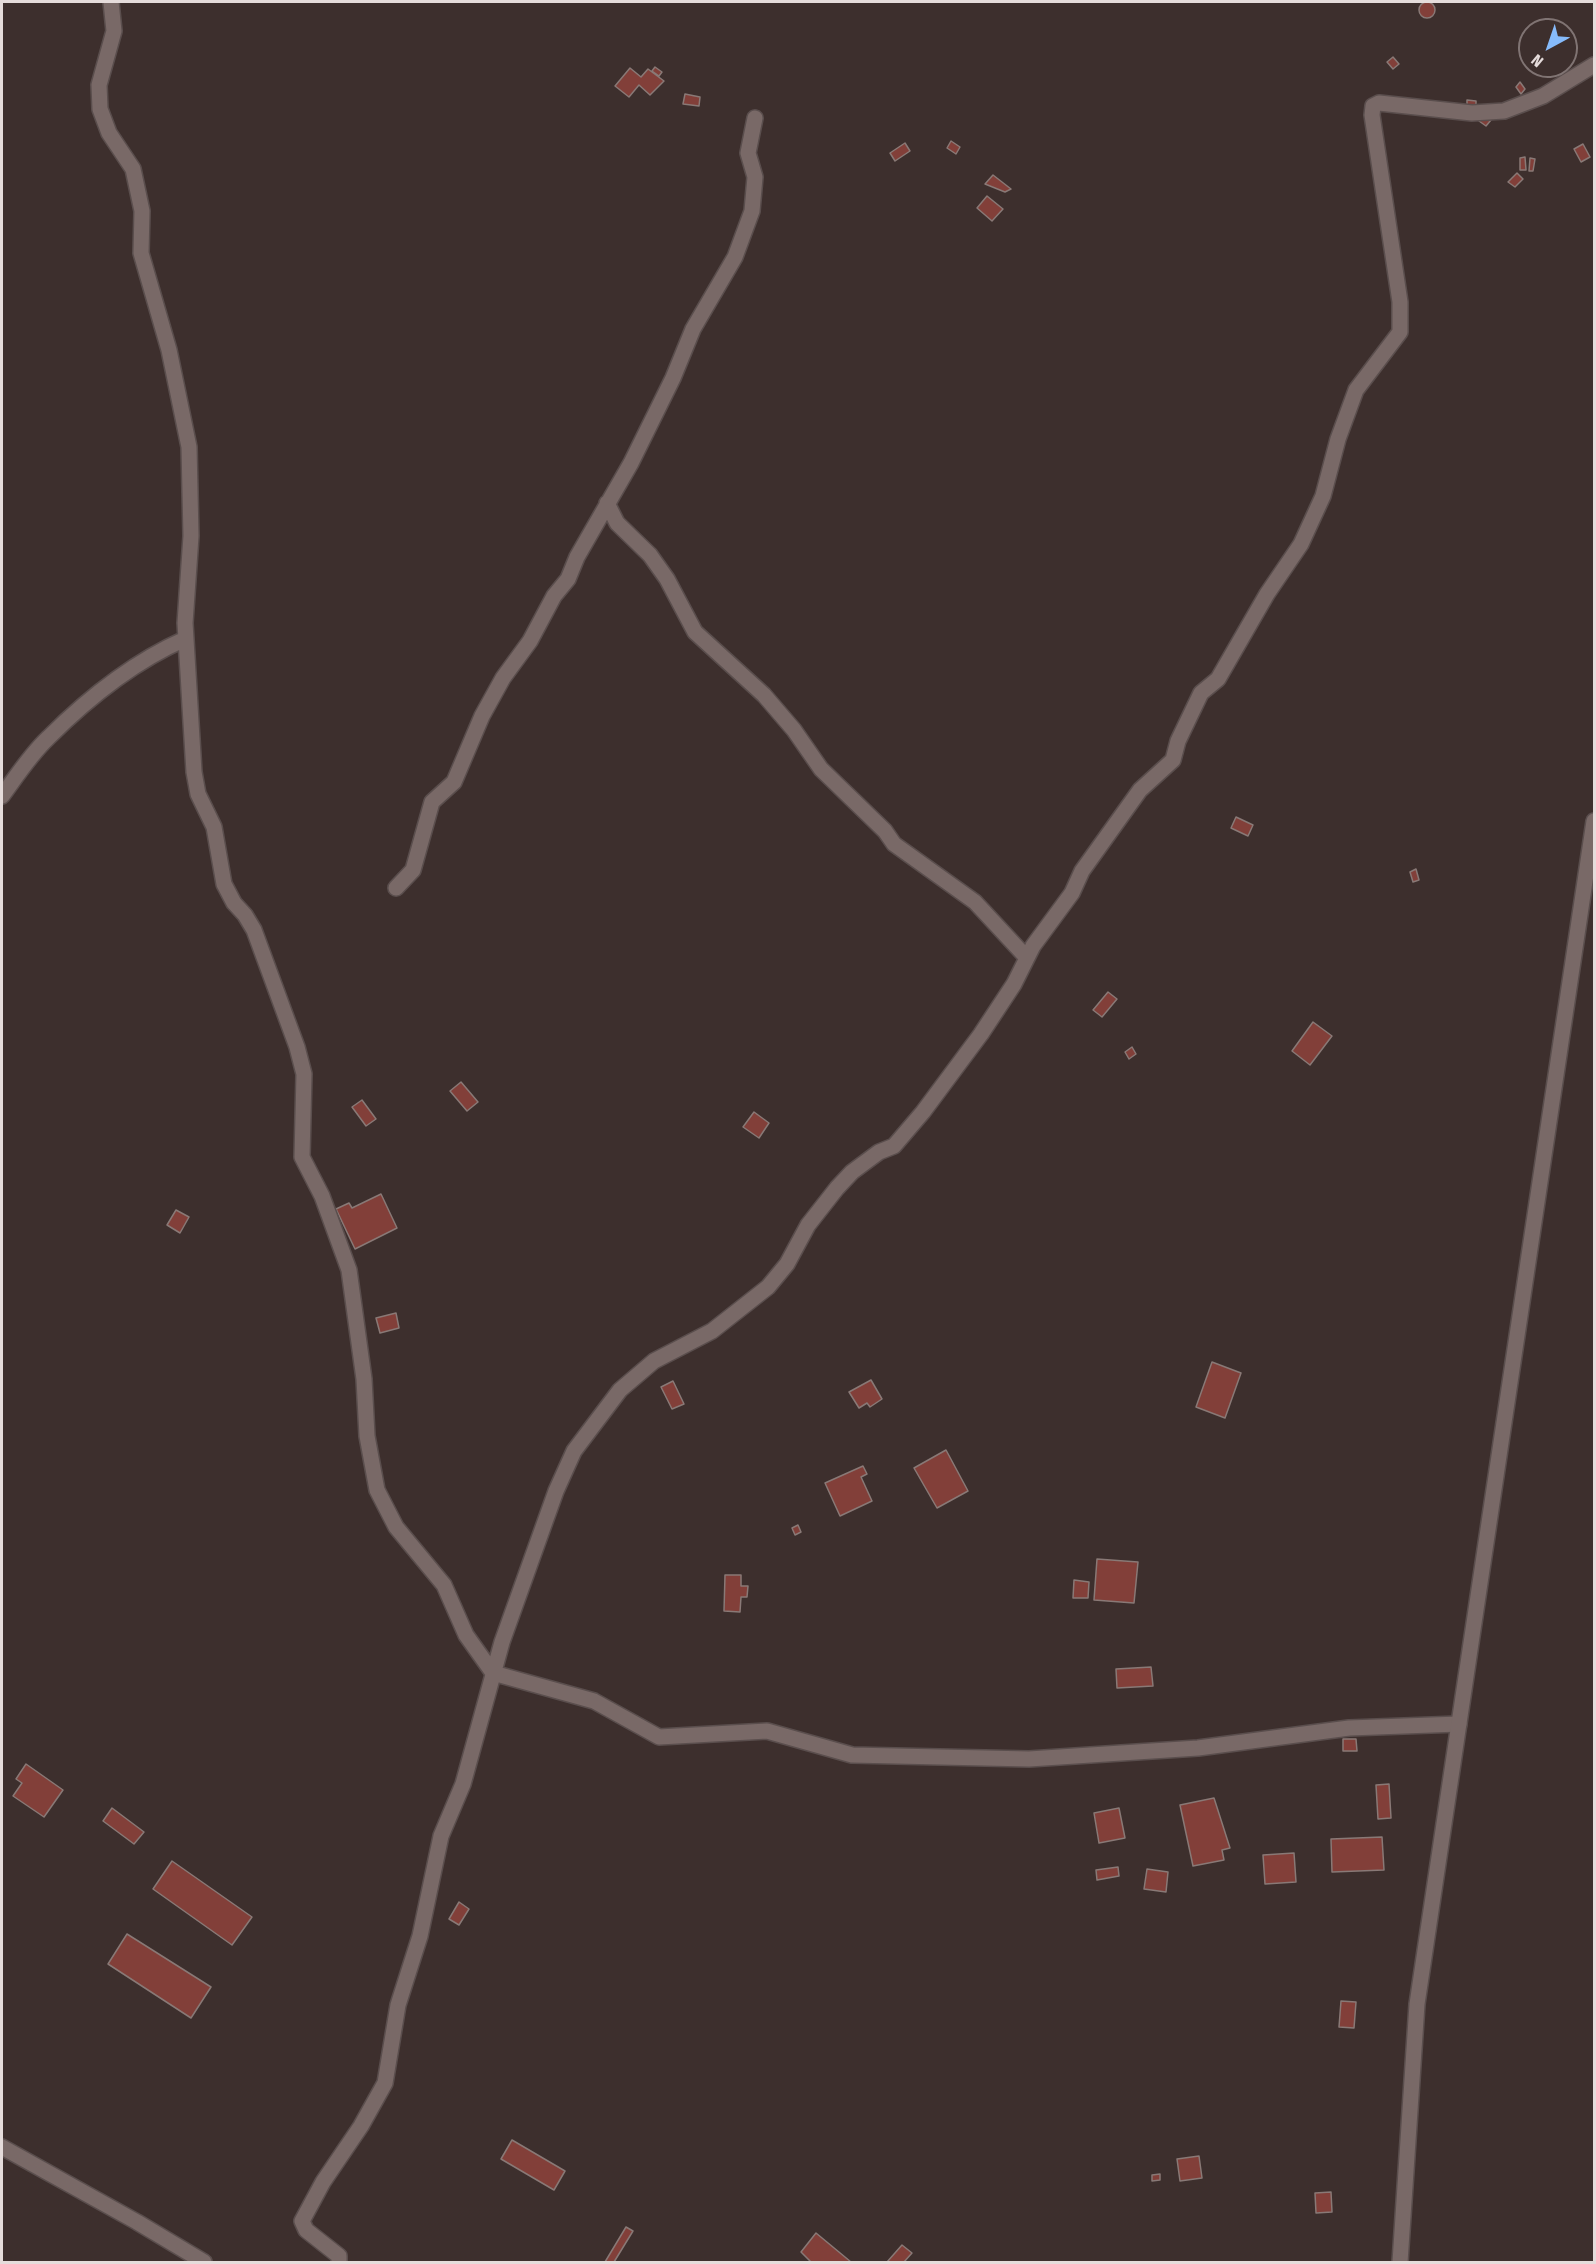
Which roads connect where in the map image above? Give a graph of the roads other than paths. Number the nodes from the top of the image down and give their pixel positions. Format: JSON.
{"nodes":[{"id":1,"x":111,"y":2,"type":"edge"},
{"id":2,"x":1594,"y":65,"type":"edge"},
{"id":3,"x":755,"y":118,"type":"dead end"},
{"id":4,"x":607,"y":503,"type":"junction"},
{"id":5,"x":185,"y":639,"type":"junction"},
{"id":6,"x":2,"y":796,"type":"edge"},
{"id":7,"x":1594,"y":821,"type":"edge"},
{"id":8,"x":396,"y":888,"type":"dead end"},
{"id":9,"x":1027,"y":958,"type":"junction"},
{"id":10,"x":493,"y":1673,"type":"junction"},
{"id":11,"x":1459,"y":1724,"type":"junction"},
{"id":12,"x":2,"y":2147,"type":"edge"},
{"id":13,"x":204,"y":2262,"type":"edge"},
{"id":14,"x":339,"y":2262,"type":"edge"},
{"id":15,"x":1400,"y":2262,"type":"edge"}],
"edges":[{"from":1,"to":5,"type":"street"},
{"from":2,"to":9,"type":"street"},
{"from":3,"to":4,"type":"street"},
{"from":4,"to":8,"type":"street"},
{"from":4,"to":9,"type":"street"},
{"from":5,"to":6,"type":"street"},
{"from":5,"to":10,"type":"street"},
{"from":7,"to":11,"type":"street"},
{"from":9,"to":10,"type":"street"},
{"from":10,"to":11,"type":"street"},
{"from":10,"to":14,"type":"street"},
{"from":11,"to":15,"type":"street"},
{"from":12,"to":13,"type":"street"}]}
